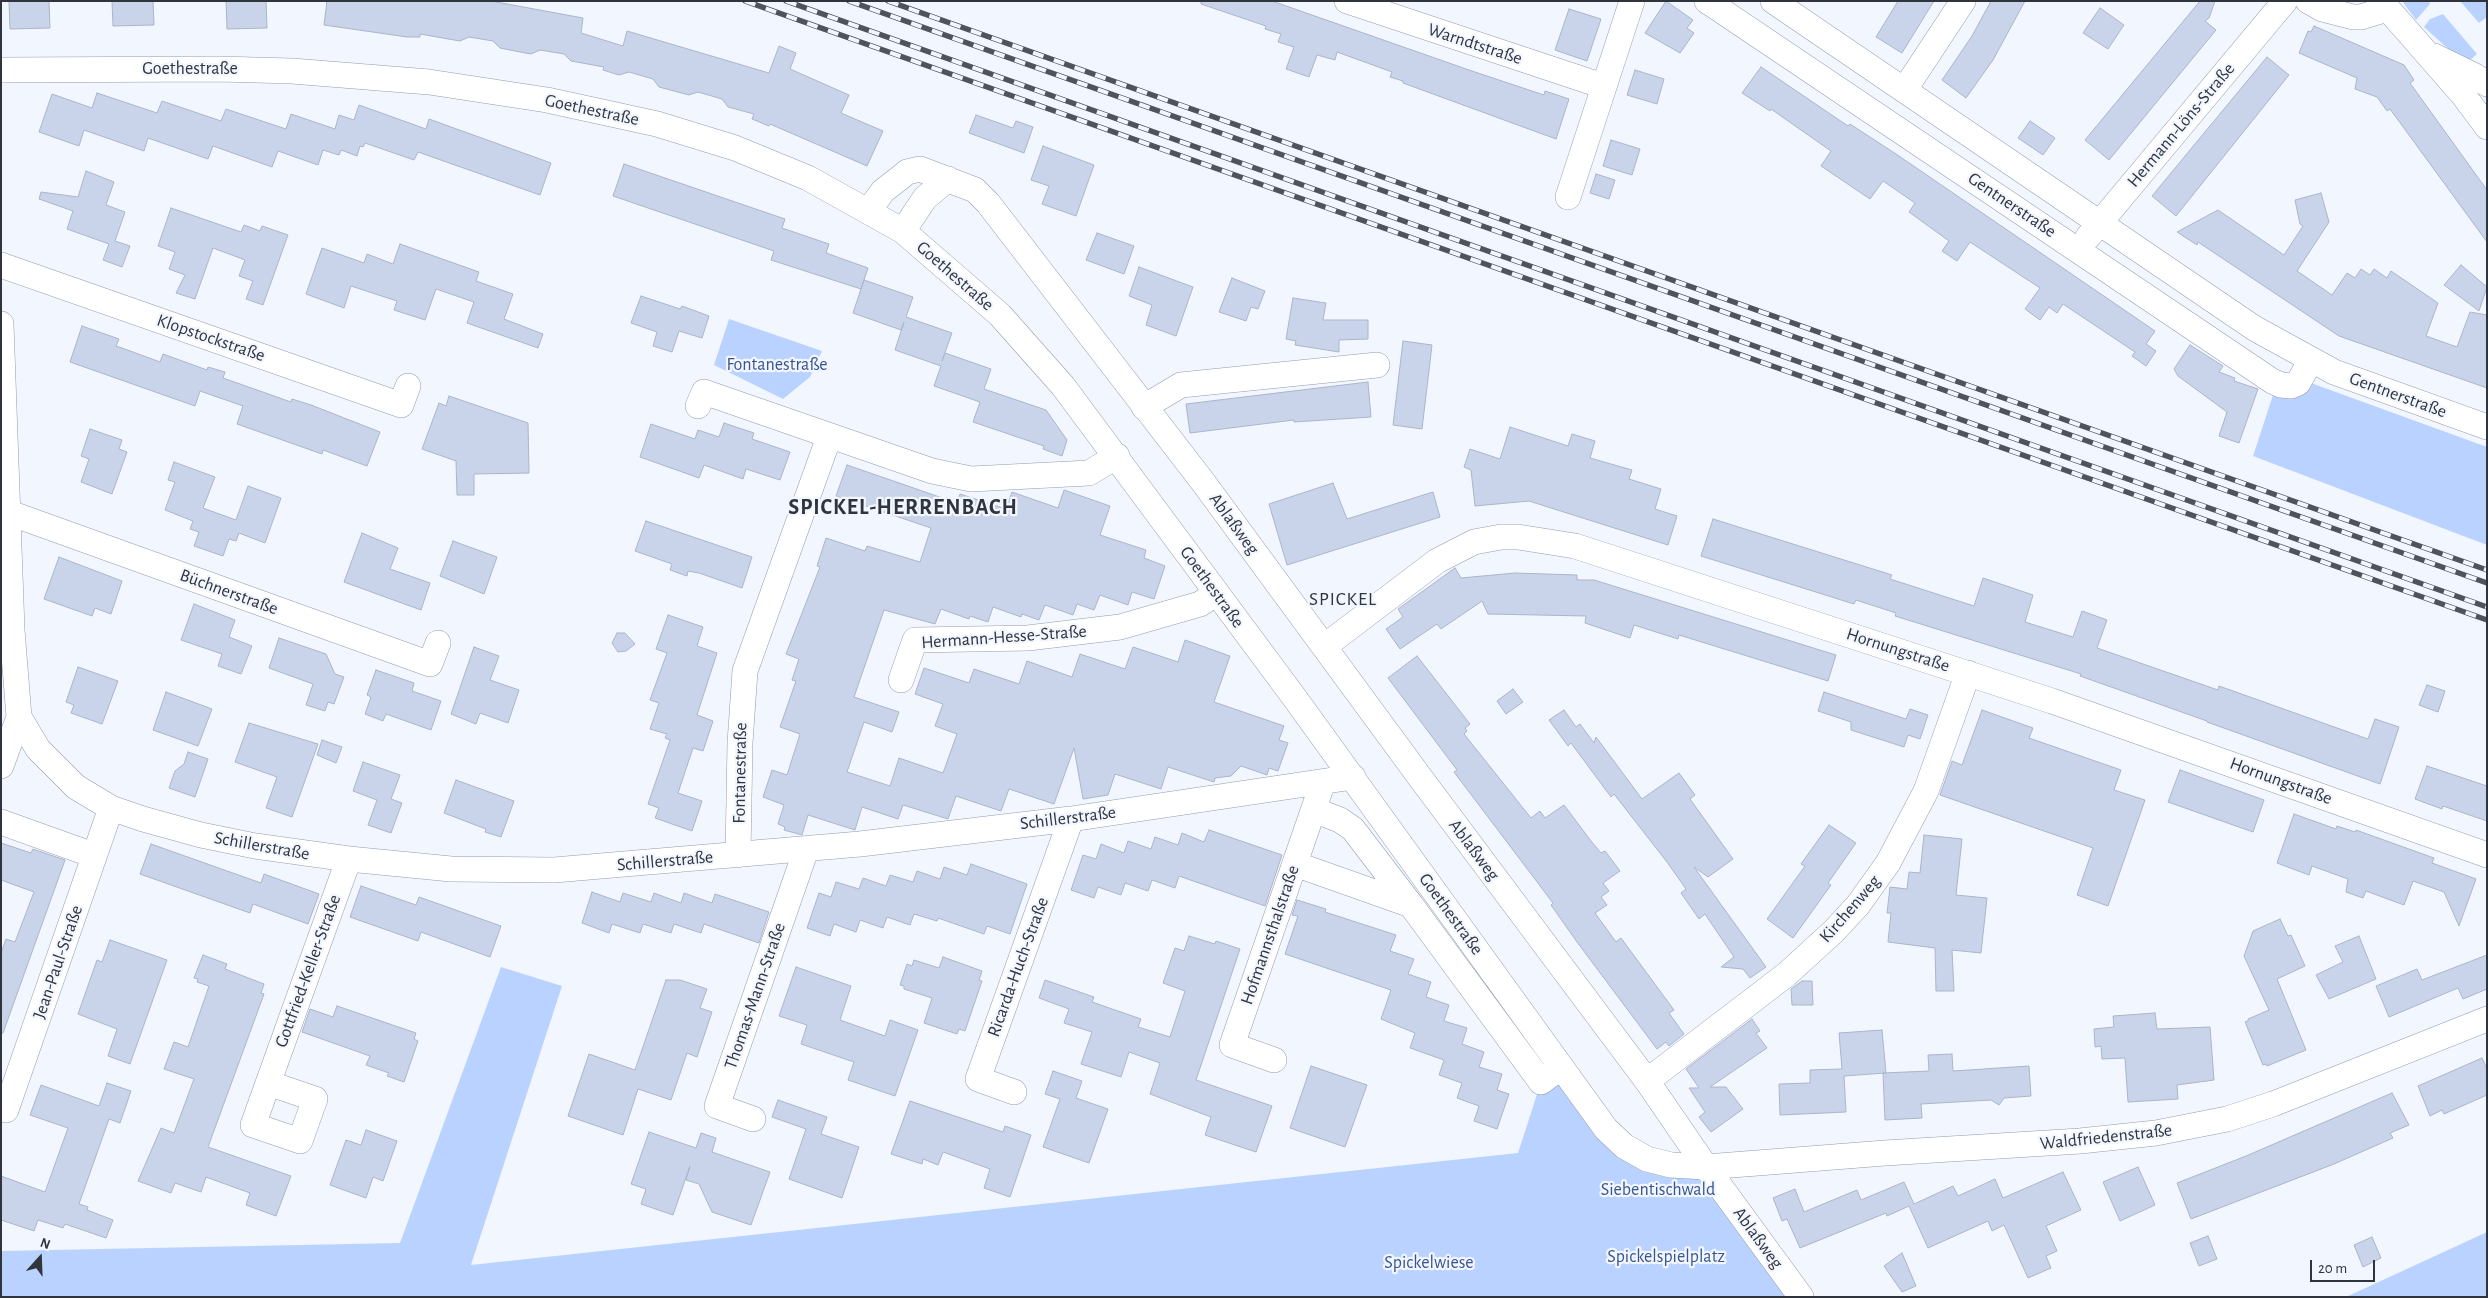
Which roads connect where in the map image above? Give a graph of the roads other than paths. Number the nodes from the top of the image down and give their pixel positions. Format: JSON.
{"nodes":[{"id":1,"x":1348,"y":1,"type":"edge"},
{"id":2,"x":1632,"y":1,"type":"edge"},
{"id":3,"x":1707,"y":1,"type":"edge"},
{"id":4,"x":1773,"y":1,"type":"edge"},
{"id":5,"x":1963,"y":1,"type":"edge"},
{"id":6,"x":2285,"y":1,"type":"edge"},
{"id":7,"x":2308,"y":1,"type":"edge"},
{"id":8,"x":2384,"y":5,"type":"edge"},
{"id":9,"x":2426,"y":53,"type":"junction"},
{"id":10,"x":1,"y":70,"type":"edge"},
{"id":11,"x":2487,"y":84,"type":"edge"},
{"id":12,"x":1603,"y":86,"type":"junction"},
{"id":13,"x":1905,"y":89,"type":"junction"},
{"id":14,"x":2487,"y":127,"type":"edge"},
{"id":15,"x":948,"y":179,"type":"junction"},
{"id":16,"x":1568,"y":197,"type":"dead end"},
{"id":17,"x":869,"y":210,"type":"junction"},
{"id":18,"x":2098,"y":224,"type":"junction"},
{"id":19,"x":903,"y":231,"type":"junction"},
{"id":20,"x":2078,"y":250,"type":"junction"},
{"id":21,"x":1,"y":264,"type":"edge"},
{"id":22,"x":1,"y":324,"type":"edge"},
{"id":23,"x":2311,"y":360,"type":"junction"},
{"id":24,"x":1378,"y":365,"type":"dead end"},
{"id":25,"x":408,"y":386,"type":"dead end"},
{"id":26,"x":698,"y":406,"type":"dead end"},
{"id":27,"x":1144,"y":407,"type":"junction"},
{"id":28,"x":2487,"y":427,"type":"edge"},
{"id":29,"x":830,"y":437,"type":"junction"},
{"id":30,"x":1117,"y":456,"type":"junction"},
{"id":31,"x":7,"y":512,"type":"junction"},
{"id":32,"x":1217,"y":593,"type":"junction"},
{"id":33,"x":438,"y":643,"type":"dead end"},
{"id":34,"x":1324,"y":646,"type":"junction"},
{"id":35,"x":1968,"y":673,"type":"junction"},
{"id":36,"x":901,"y":680,"type":"dead end"},
{"id":37,"x":19,"y":717,"type":"junction"},
{"id":38,"x":1,"y":766,"type":"edge"},
{"id":39,"x":1353,"y":777,"type":"junction"},
{"id":40,"x":1323,"y":782,"type":"junction"},
{"id":41,"x":111,"y":808,"type":"junction"},
{"id":42,"x":1314,"y":810,"type":"junction"},
{"id":43,"x":1071,"y":819,"type":"junction"},
{"id":44,"x":1,"y":822,"type":"edge"},
{"id":45,"x":806,"y":850,"type":"junction"},
{"id":46,"x":93,"y":855,"type":"junction"},
{"id":47,"x":738,"y":855,"type":"junction"},
{"id":48,"x":2487,"y":855,"type":"edge"},
{"id":49,"x":348,"y":859,"type":"junction"},
{"id":50,"x":1295,"y":864,"type":"junction"},
{"id":51,"x":1411,"y":905,"type":"junction"},
{"id":52,"x":2487,"y":1019,"type":"edge"},
{"id":53,"x":1274,"y":1060,"type":"dead end"},
{"id":54,"x":1561,"y":1067,"type":"junction"},
{"id":55,"x":1647,"y":1081,"type":"junction"},
{"id":56,"x":268,"y":1083,"type":"dead end"},
{"id":57,"x":1014,"y":1092,"type":"dead end"},
{"id":58,"x":1,"y":1108,"type":"edge"},
{"id":59,"x":753,"y":1119,"type":"dead end"},
{"id":60,"x":1706,"y":1167,"type":"junction"},
{"id":61,"x":1801,"y":1297,"type":"edge"}],
"edges":[{"from":1,"to":12,"type":"street","name":"Warndtstraße"},
{"from":2,"to":12,"type":"street"},
{"from":3,"to":20,"type":"street","name":"Gentnerstraße"},
{"from":4,"to":13,"type":"street","name":"Gentnerstraße"},
{"from":5,"to":13,"type":"street"},
{"from":6,"to":18,"type":"street","name":"Hermann-Löns-Straße"},
{"from":7,"to":8,"type":"street"},
{"from":8,"to":9,"type":"street"},
{"from":9,"to":11,"type":"street"},
{"from":9,"to":14,"type":"street"},
{"from":10,"to":17,"type":"street","name":"Goethestraße"},
{"from":12,"to":16,"type":"street"},
{"from":13,"to":18,"type":"street","name":"Gentnerstraße"},
{"from":15,"to":17,"type":"street","name":"Ablaßweg"},
{"from":15,"to":19,"type":"street"},
{"from":15,"to":27,"type":"street","name":"Ablaßweg"},
{"from":17,"to":19,"type":"street","name":"Goethestraße"},
{"from":18,"to":20,"type":"street","name":"Hermann-Löns-Straße"},
{"from":18,"to":23,"type":"street","name":"Gentnerstraße"},
{"from":19,"to":30,"type":"street","name":"Goethestraße"},
{"from":20,"to":23,"type":"street","name":"Gentnerstraße"},
{"from":21,"to":25,"type":"street","name":"Klopstockstraße"},
{"from":22,"to":31,"type":"street","name":"Schillerstraße"},
{"from":23,"to":28,"type":"street","name":"Gentnerstraße"},
{"from":24,"to":27,"type":"street"},
{"from":26,"to":29,"type":"street"},
{"from":27,"to":34,"type":"street","name":"Ablaßweg"},
{"from":29,"to":30,"type":"street"},
{"from":29,"to":47,"type":"street","name":"Fontanestraße"},
{"from":30,"to":32,"type":"street","name":"Goethestraße"},
{"from":31,"to":33,"type":"street","name":"Büchnerstraße"},
{"from":31,"to":37,"type":"street","name":"Schillerstraße"},
{"from":32,"to":36,"type":"street","name":"Hermann-Hesse-Straße"},
{"from":32,"to":39,"type":"street","name":"Goethestraße"},
{"from":34,"to":35,"type":"street","name":"Hornungstraße"},
{"from":34,"to":55,"type":"street","name":"Ablaßweg"},
{"from":35,"to":48,"type":"street","name":"Hornungstraße"},
{"from":35,"to":55,"type":"street","name":"Kirchenweg"},
{"from":37,"to":38,"type":"street","name":"Schillerstraße"},
{"from":37,"to":41,"type":"street","name":"Schillerstraße"},
{"from":39,"to":40,"type":"street","name":"Schillerstraße"},
{"from":39,"to":54,"type":"street","name":"Goethestraße"},
{"from":40,"to":42,"type":"street","name":"Hofmannsthalstraße"},
{"from":40,"to":43,"type":"street","name":"Schillerstraße"},
{"from":41,"to":46,"type":"street","name":"Jean-Paul-Straße"},
{"from":41,"to":49,"type":"street","name":"Schillerstraße"},
{"from":42,"to":50,"type":"street","name":"Hofmannsthalstraße"},
{"from":42,"to":51,"type":"street","name":"Goethestraße"},
{"from":43,"to":45,"type":"street","name":"Schillerstraße"},
{"from":43,"to":57,"type":"street","name":"Ricarda-Huch-Straße"},
{"from":44,"to":46,"type":"street"},
{"from":45,"to":47,"type":"street","name":"Schillerstraße"},
{"from":45,"to":59,"type":"street","name":"Thomas-Mann-Straße"},
{"from":46,"to":58,"type":"street","name":"Jean-Paul-Straße"},
{"from":47,"to":49,"type":"street","name":"Schillerstraße"},
{"from":49,"to":56,"type":"street","name":"Gottfried-Keller-Straße"},
{"from":50,"to":51,"type":"street","name":"Goethestraße"},
{"from":50,"to":53,"type":"street","name":"Hofmannsthalstraße"},
{"from":51,"to":54,"type":"street","name":"Goethestraße"},
{"from":52,"to":60,"type":"street","name":"Waldfriedenstraße"},
{"from":54,"to":60,"type":"street","name":"Goethestraße"},
{"from":55,"to":60,"type":"street","name":"Ablaßweg"},
{"from":60,"to":61,"type":"street","name":"Ablaßweg"}]}
